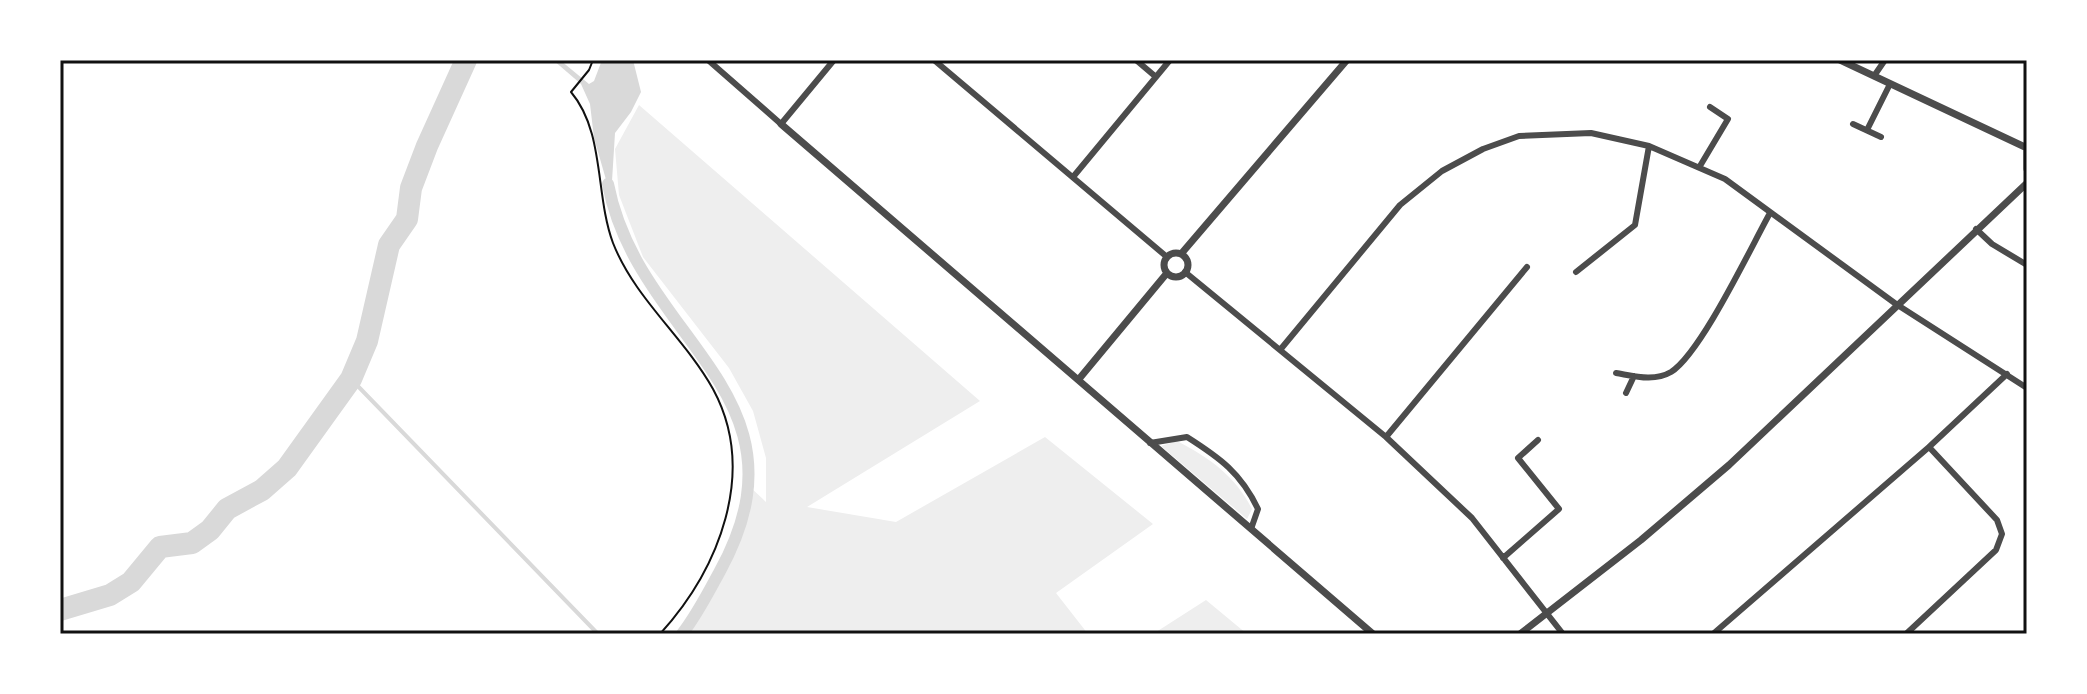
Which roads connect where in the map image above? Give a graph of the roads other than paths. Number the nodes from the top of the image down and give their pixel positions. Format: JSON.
{"nodes":[{"id":1,"x":708,"y":60,"type":"edge"},
{"id":2,"x":834,"y":60,"type":"edge"},
{"id":3,"x":934,"y":60,"type":"edge"},
{"id":4,"x":1136,"y":60,"type":"edge"},
{"id":5,"x":1170,"y":60,"type":"edge"},
{"id":6,"x":1347,"y":60,"type":"edge"},
{"id":7,"x":1840,"y":60,"type":"edge"},
{"id":8,"x":1885,"y":60,"type":"edge"},
{"id":9,"x":1874,"y":76,"type":"junction"},
{"id":10,"x":1156,"y":77,"type":"junction"},
{"id":11,"x":1890,"y":84,"type":"junction"},
{"id":12,"x":1710,"y":107,"type":"dead end"},
{"id":13,"x":781,"y":124,"type":"junction"},
{"id":14,"x":1853,"y":124,"type":"dead end"},
{"id":15,"x":1867,"y":130,"type":"junction"},
{"id":16,"x":1881,"y":137,"type":"dead end"},
{"id":17,"x":1649,"y":146,"type":"junction"},
{"id":18,"x":2027,"y":149,"type":"edge"},
{"id":19,"x":1700,"y":166,"type":"junction"},
{"id":20,"x":2027,"y":169,"type":"edge"},
{"id":21,"x":1073,"y":177,"type":"junction"},
{"id":22,"x":2027,"y":183,"type":"edge"},
{"id":23,"x":1770,"y":213,"type":"junction"},
{"id":24,"x":1976,"y":229,"type":"junction"},
{"id":25,"x":1181,"y":254,"type":"junction"},
{"id":26,"x":1167,"y":257,"type":"junction"},
{"id":27,"x":2027,"y":265,"type":"edge"},
{"id":28,"x":1527,"y":267,"type":"dead end"},
{"id":29,"x":1185,"y":272,"type":"junction"},
{"id":30,"x":1576,"y":272,"type":"dead end"},
{"id":31,"x":1167,"y":273,"type":"junction"},
{"id":32,"x":1896,"y":304,"type":"junction"},
{"id":33,"x":1280,"y":350,"type":"junction"},
{"id":34,"x":1616,"y":373,"type":"dead end"},
{"id":35,"x":2007,"y":374,"type":"junction"},
{"id":36,"x":1634,"y":376,"type":"junction"},
{"id":37,"x":1079,"y":379,"type":"junction"},
{"id":38,"x":2027,"y":388,"type":"edge"},
{"id":39,"x":1626,"y":393,"type":"dead end"},
{"id":40,"x":1386,"y":437,"type":"junction"},
{"id":41,"x":1538,"y":440,"type":"dead end"},
{"id":42,"x":1150,"y":443,"type":"junction"},
{"id":43,"x":1929,"y":447,"type":"junction"},
{"id":44,"x":1251,"y":529,"type":"junction"},
{"id":45,"x":1503,"y":558,"type":"junction"},
{"id":46,"x":1547,"y":614,"type":"junction"},
{"id":47,"x":1373,"y":634,"type":"edge"},
{"id":48,"x":1520,"y":634,"type":"edge"},
{"id":49,"x":1563,"y":634,"type":"edge"},
{"id":50,"x":1713,"y":634,"type":"edge"},
{"id":51,"x":1906,"y":634,"type":"edge"}],
"edges":[{"from":1,"to":13,"type":"street"},
{"from":2,"to":13,"type":"street"},
{"from":3,"to":21,"type":"street"},
{"from":4,"to":10,"type":"street"},
{"from":5,"to":10,"type":"street"},
{"from":6,"to":25,"type":"street"},
{"from":7,"to":9,"type":"street"},
{"from":8,"to":9,"type":"street"},
{"from":9,"to":11,"type":"street"},
{"from":10,"to":21,"type":"street"},
{"from":11,"to":15,"type":"street"},
{"from":11,"to":18,"type":"street"},
{"from":12,"to":19,"type":"street"},
{"from":13,"to":37,"type":"street"},
{"from":14,"to":15,"type":"street"},
{"from":15,"to":16,"type":"street"},
{"from":17,"to":19,"type":"street"},
{"from":17,"to":30,"type":"street"},
{"from":17,"to":33,"type":"street"},
{"from":18,"to":20,"type":"street"},
{"from":19,"to":23,"type":"street"},
{"from":21,"to":26,"type":"street"},
{"from":22,"to":24,"type":"street"},
{"from":23,"to":32,"type":"street"},
{"from":23,"to":36,"type":"street"},
{"from":24,"to":27,"type":"street"},
{"from":24,"to":32,"type":"street"},
{"from":25,"to":26,"type":"street"},
{"from":25,"to":29,"type":"street"},
{"from":26,"to":31,"type":"street"},
{"from":28,"to":40,"type":"street"},
{"from":29,"to":31,"type":"street"},
{"from":29,"to":33,"type":"street"},
{"from":31,"to":37,"type":"street"},
{"from":32,"to":35,"type":"street"},
{"from":32,"to":46,"type":"street"},
{"from":33,"to":40,"type":"street"},
{"from":34,"to":36,"type":"street"},
{"from":35,"to":38,"type":"street"},
{"from":35,"to":43,"type":"street"},
{"from":36,"to":39,"type":"street"},
{"from":37,"to":42,"type":"street"},
{"from":40,"to":45,"type":"street"},
{"from":41,"to":45,"type":"street"},
{"from":42,"to":44,"type":"street"},
{"from":42,"to":44,"type":"street"},
{"from":43,"to":50,"type":"street"},
{"from":43,"to":51,"type":"street"},
{"from":44,"to":47,"type":"street"},
{"from":45,"to":46,"type":"street"},
{"from":46,"to":48,"type":"street"},
{"from":46,"to":49,"type":"street"}]}
